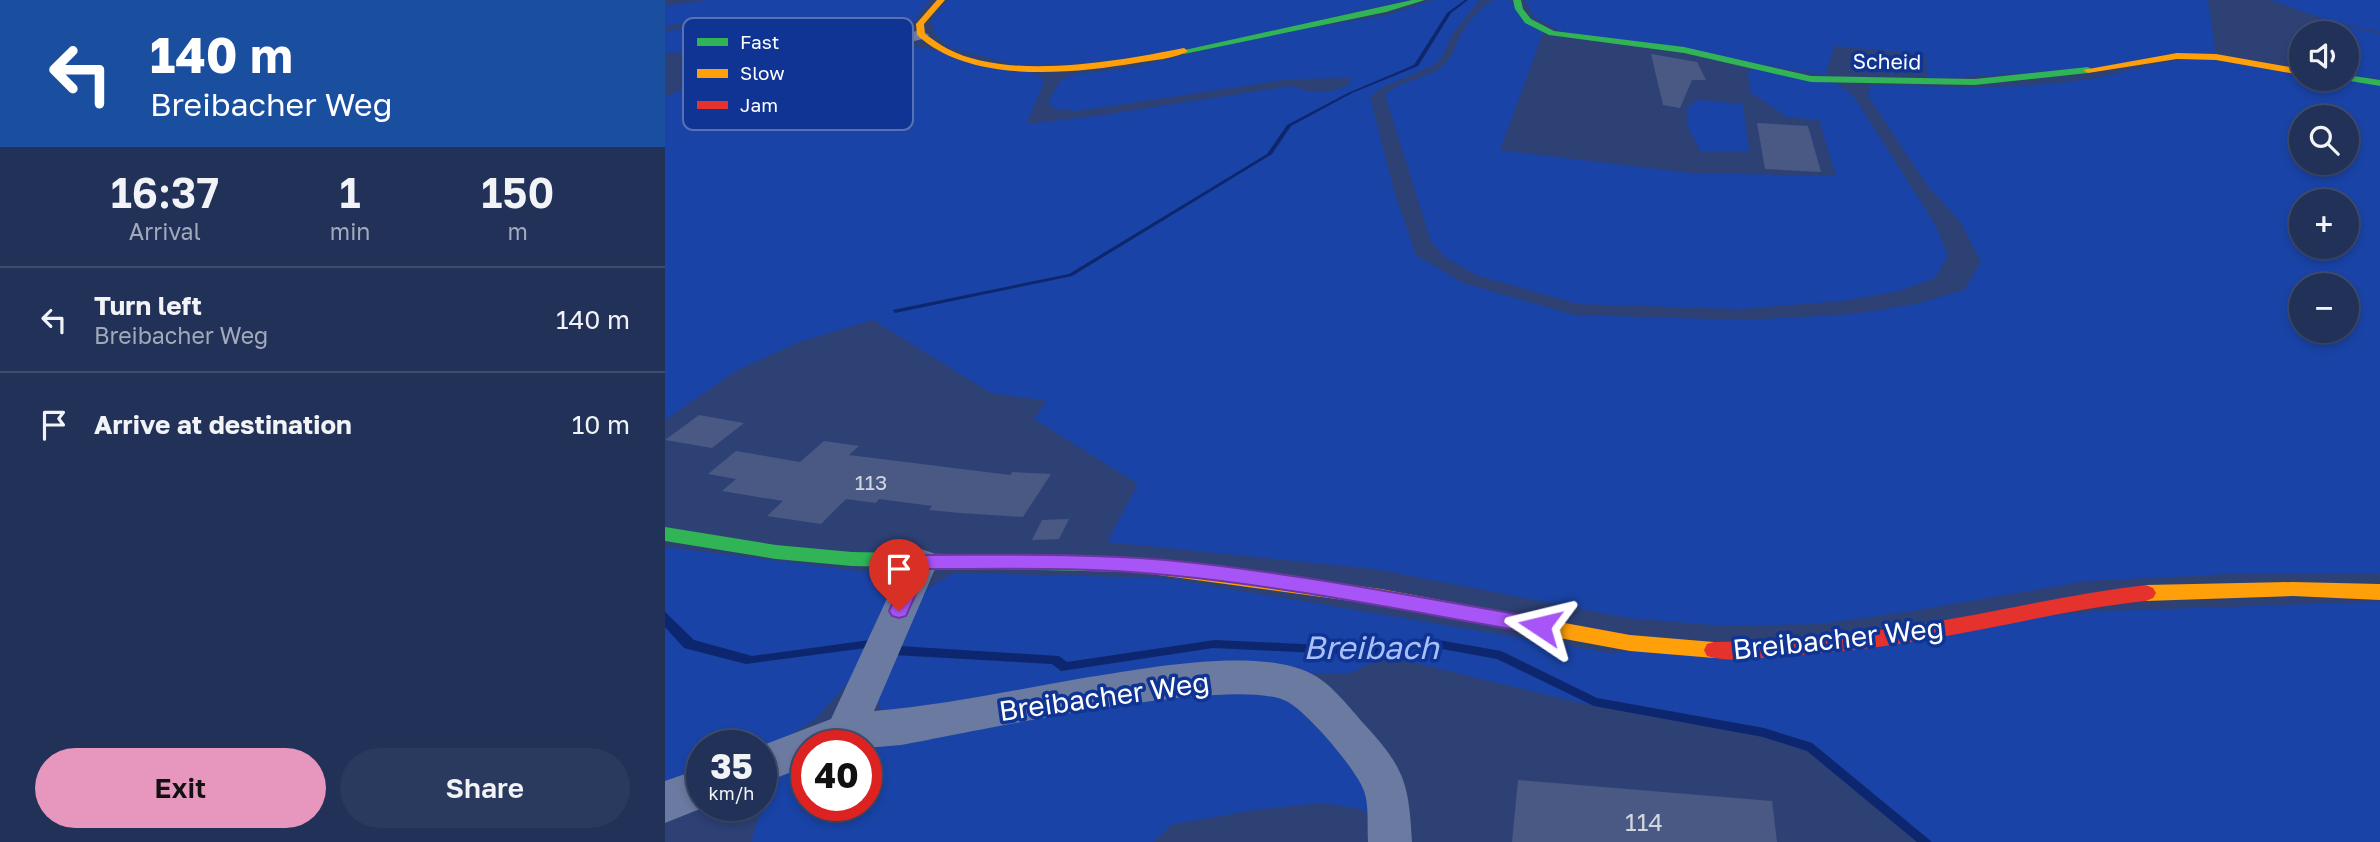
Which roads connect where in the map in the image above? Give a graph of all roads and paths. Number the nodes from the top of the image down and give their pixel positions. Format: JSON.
{"nodes":[{"id":1,"x":941,"y":0,"type":"edge"},
{"id":2,"x":1421,"y":0,"type":"edge"},
{"id":3,"x":1517,"y":0,"type":"edge"},
{"id":4,"x":921,"y":35,"type":"junction"},
{"id":5,"x":913,"y":37,"type":"edge"},
{"id":6,"x":2289,"y":70,"type":"edge"},
{"id":7,"x":2359,"y":80,"type":"edge"},
{"id":8,"x":2380,"y":83,"type":"edge"},
{"id":9,"x":665,"y":534,"type":"edge"},
{"id":10,"x":921,"y":562,"type":"junction"},
{"id":11,"x":2380,"y":592,"type":"edge"},
{"id":12,"x":834,"y":730,"type":"edge"},
{"id":13,"x":882,"y":730,"type":"edge"},
{"id":14,"x":686,"y":794,"type":"edge"},
{"id":15,"x":665,"y":802,"type":"edge"},
{"id":16,"x":1390,"y":842,"type":"edge"}],
"edges":[{"from":1,"to":4,"type":"street"},
{"from":2,"to":4,"type":"street"},
{"from":3,"to":6,"type":"street","name":"Scheid"},
{"from":4,"to":5,"type":"street"},
{"from":7,"to":8,"type":"street"},
{"from":9,"to":10,"type":"street","name":"Breibacher Weg"},
{"from":10,"to":11,"type":"street","name":"Breibacher Weg"},
{"from":10,"to":12,"type":"street","name":"Breibacher Weg"},
{"from":13,"to":16,"type":"street","name":"Breibacher Weg"},
{"from":14,"to":15,"type":"street"}]}
